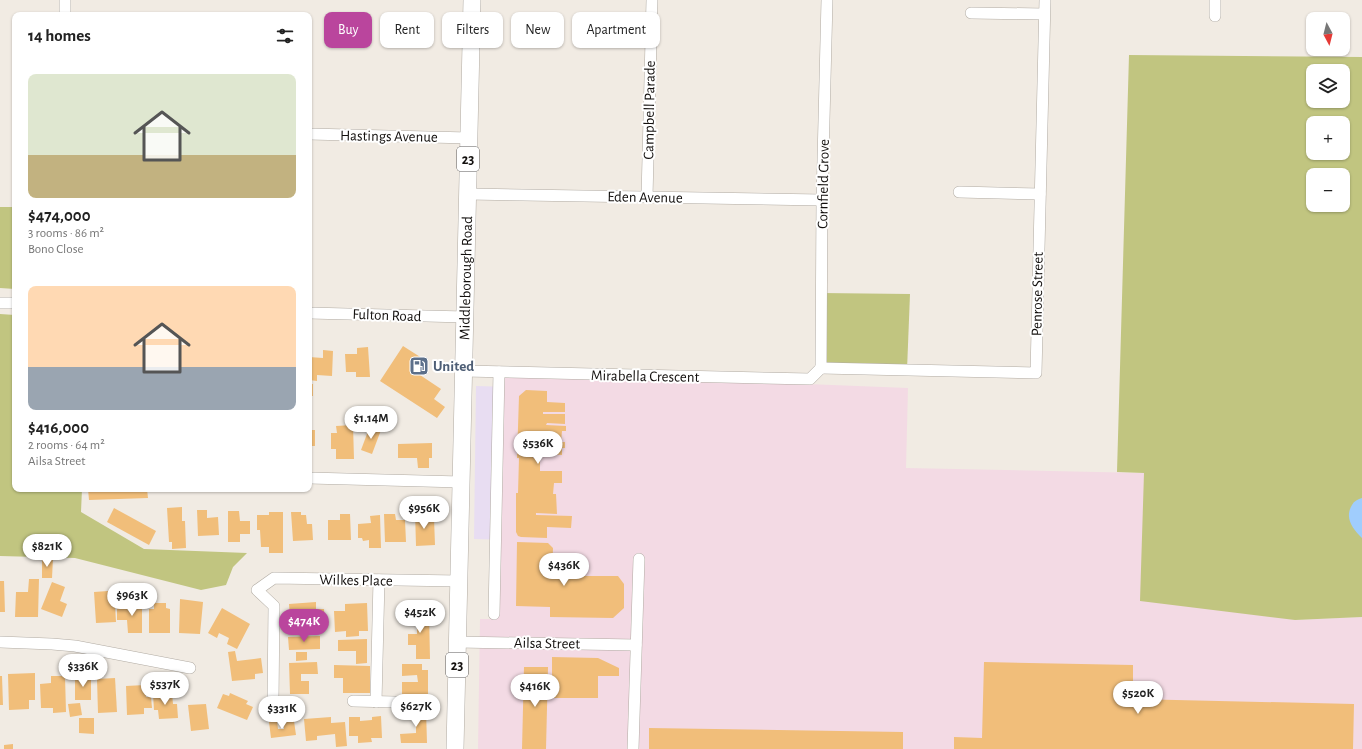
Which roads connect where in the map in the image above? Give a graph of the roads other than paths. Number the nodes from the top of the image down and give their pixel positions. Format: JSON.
{"nodes":[{"id":1,"x":65,"y":0,"type":"edge"},
{"id":2,"x":472,"y":0,"type":"edge"},
{"id":3,"x":652,"y":0,"type":"edge"},
{"id":4,"x":828,"y":0,"type":"edge"},
{"id":5,"x":1045,"y":0,"type":"edge"},
{"id":6,"x":1215,"y":0,"type":"edge"},
{"id":7,"x":65,"y":12,"type":"edge"},
{"id":8,"x":971,"y":13,"type":"dead end"},
{"id":9,"x":1044,"y":14,"type":"junction"},
{"id":10,"x":1215,"y":16,"type":"dead end"},
{"id":11,"x":312,"y":134,"type":"edge"},
{"id":12,"x":469,"y":138,"type":"junction"},
{"id":13,"x":959,"y":192,"type":"dead end"},
{"id":14,"x":468,"y":194,"type":"junction"},
{"id":15,"x":1040,"y":194,"type":"junction"},
{"id":16,"x":647,"y":197,"type":"junction"},
{"id":17,"x":822,"y":200,"type":"junction"},
{"id":18,"x":0,"y":303,"type":"edge"},
{"id":19,"x":12,"y":303,"type":"edge"},
{"id":20,"x":312,"y":313,"type":"edge"},
{"id":21,"x":465,"y":317,"type":"junction"},
{"id":22,"x":821,"y":368,"type":"junction"},
{"id":23,"x":464,"y":371,"type":"junction"},
{"id":24,"x":499,"y":372,"type":"junction"},
{"id":25,"x":312,"y":478,"type":"edge"},
{"id":26,"x":461,"y":482,"type":"junction"},
{"id":27,"x":639,"y":559,"type":"dead end"},
{"id":28,"x":379,"y":580,"type":"junction"},
{"id":29,"x":459,"y":581,"type":"junction"},
{"id":30,"x":494,"y":614,"type":"dead end"},
{"id":31,"x":0,"y":642,"type":"edge"},
{"id":32,"x":458,"y":642,"type":"junction"},
{"id":33,"x":636,"y":645,"type":"junction"},
{"id":34,"x":190,"y":668,"type":"dead end"},
{"id":35,"x":288,"y":702,"type":"dead end"},
{"id":36,"x":353,"y":702,"type":"dead end"},
{"id":37,"x":376,"y":702,"type":"junction"},
{"id":38,"x":395,"y":702,"type":"dead end"},
{"id":39,"x":455,"y":749,"type":"edge"},
{"id":40,"x":633,"y":749,"type":"edge"}],
"edges":[{"from":1,"to":7,"type":"street"},
{"from":2,"to":12,"type":"main road","name":"Middleborough Road","number":"23"},
{"from":3,"to":16,"type":"street","name":"Campbell Parade"},
{"from":4,"to":17,"type":"street","name":"Cornfield Grove"},
{"from":5,"to":9,"type":"street","name":"Penrose Street"},
{"from":6,"to":10,"type":"street"},
{"from":8,"to":9,"type":"street"},
{"from":9,"to":15,"type":"street","name":"Penrose Street"},
{"from":11,"to":12,"type":"street","name":"Hastings Avenue"},
{"from":12,"to":14,"type":"main road","name":"Middleborough Road","number":"23"},
{"from":13,"to":15,"type":"street"},
{"from":14,"to":16,"type":"street","name":"Eden Avenue"},
{"from":14,"to":21,"type":"main road","name":"Middleborough Road","number":"23"},
{"from":15,"to":22,"type":"street","name":"Penrose Street"},
{"from":16,"to":17,"type":"street","name":"Eden Avenue"},
{"from":17,"to":22,"type":"street","name":"Cornfield Grove"},
{"from":18,"to":19,"type":"street"},
{"from":20,"to":21,"type":"street","name":"Fulton Road"},
{"from":21,"to":23,"type":"main road","name":"Middleborough Road","number":"23"},
{"from":22,"to":24,"type":"street","name":"Mirabella Crescent"},
{"from":23,"to":24,"type":"street","name":"Mirabella Crescent"},
{"from":23,"to":26,"type":"main road","name":"Middleborough Road","number":"23"},
{"from":24,"to":30,"type":"street"},
{"from":25,"to":26,"type":"street"},
{"from":26,"to":29,"type":"main road","name":"Middleborough Road","number":"23"},
{"from":27,"to":33,"type":"street"},
{"from":28,"to":29,"type":"street","name":"Wilkes Place"},
{"from":28,"to":35,"type":"street","name":"Wilkes Place"},
{"from":28,"to":37,"type":"street"},
{"from":29,"to":32,"type":"main road","name":"Middleborough Road","number":"23"},
{"from":31,"to":34,"type":"street"},
{"from":32,"to":33,"type":"street","name":"Ailsa Street"},
{"from":32,"to":39,"type":"main road","name":"Middleborough Road","number":"23"},
{"from":33,"to":40,"type":"street"},
{"from":36,"to":37,"type":"street"},
{"from":37,"to":38,"type":"street"}]}
